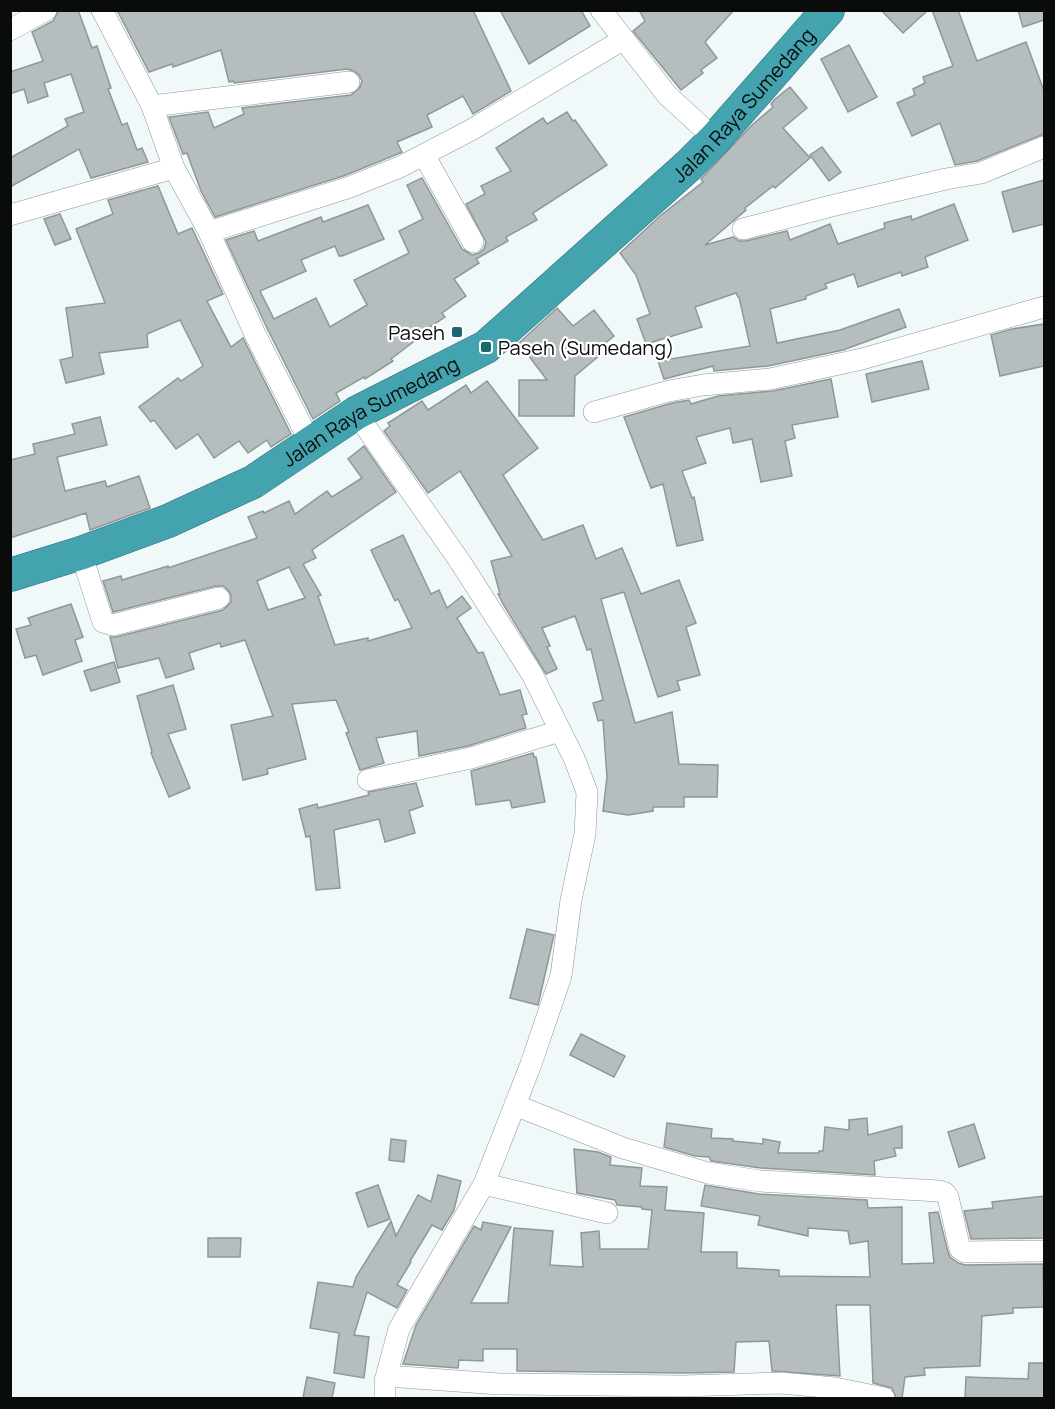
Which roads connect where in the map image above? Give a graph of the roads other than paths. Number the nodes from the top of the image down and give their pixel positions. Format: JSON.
{"nodes":[{"id":1,"x":46,"y":10,"type":"edge"},
{"id":2,"x":102,"y":10,"type":"edge"},
{"id":3,"x":601,"y":10,"type":"edge"},
{"id":4,"x":828,"y":10,"type":"edge"},
{"id":5,"x":10,"y":30,"type":"edge"},
{"id":6,"x":624,"y":39,"type":"junction"},
{"id":7,"x":348,"y":82,"type":"dead end"},
{"id":8,"x":152,"y":106,"type":"junction"},
{"id":9,"x":715,"y":140,"type":"junction"},
{"id":10,"x":1044,"y":147,"type":"edge"},
{"id":11,"x":423,"y":155,"type":"junction"},
{"id":12,"x":174,"y":168,"type":"junction"},
{"id":13,"x":10,"y":215,"type":"edge"},
{"id":14,"x":744,"y":229,"type":"dead end"},
{"id":15,"x":208,"y":232,"type":"junction"},
{"id":16,"x":472,"y":242,"type":"dead end"},
{"id":17,"x":1044,"y":307,"type":"edge"},
{"id":18,"x":594,"y":412,"type":"dead end"},
{"id":19,"x":356,"y":413,"type":"junction"},
{"id":20,"x":311,"y":444,"type":"junction"},
{"id":21,"x":81,"y":554,"type":"junction"},
{"id":22,"x":10,"y":575,"type":"edge"},
{"id":23,"x":219,"y":598,"type":"dead end"},
{"id":24,"x":560,"y":730,"type":"junction"},
{"id":25,"x":368,"y":780,"type":"dead end"},
{"id":26,"x":515,"y":1105,"type":"junction"},
{"id":27,"x":484,"y":1184,"type":"junction"},
{"id":28,"x":607,"y":1213,"type":"dead end"},
{"id":29,"x":1044,"y":1251,"type":"edge"},
{"id":30,"x":387,"y":1376,"type":"junction"},
{"id":31,"x":385,"y":1398,"type":"edge"},
{"id":32,"x":884,"y":1398,"type":"edge"}],
"edges":[{"from":1,"to":5,"type":"street"},
{"from":2,"to":8,"type":"street"},
{"from":3,"to":6,"type":"street"},
{"from":4,"to":9,"type":"highway","name":"Jalan Raya Sumedang"},
{"from":6,"to":9,"type":"street"},
{"from":6,"to":11,"type":"street"},
{"from":7,"to":8,"type":"street"},
{"from":8,"to":12,"type":"street"},
{"from":9,"to":19,"type":"highway","name":"Jalan Raya Sumedang"},
{"from":10,"to":14,"type":"street"},
{"from":11,"to":15,"type":"street"},
{"from":11,"to":16,"type":"street"},
{"from":12,"to":13,"type":"street"},
{"from":12,"to":15,"type":"street"},
{"from":15,"to":20,"type":"street"},
{"from":17,"to":18,"type":"street"},
{"from":19,"to":20,"type":"highway","name":"Jalan Raya Sumedang"},
{"from":19,"to":24,"type":"street"},
{"from":20,"to":21,"type":"highway","name":"Jalan Raya Sumedang"},
{"from":21,"to":22,"type":"highway","name":"Jalan Raya Sumedang"},
{"from":21,"to":23,"type":"street"},
{"from":24,"to":25,"type":"street"},
{"from":24,"to":26,"type":"street"},
{"from":26,"to":27,"type":"street"},
{"from":26,"to":29,"type":"street"},
{"from":27,"to":28,"type":"street"},
{"from":27,"to":30,"type":"street"},
{"from":30,"to":31,"type":"street"},
{"from":30,"to":32,"type":"street"}]}
